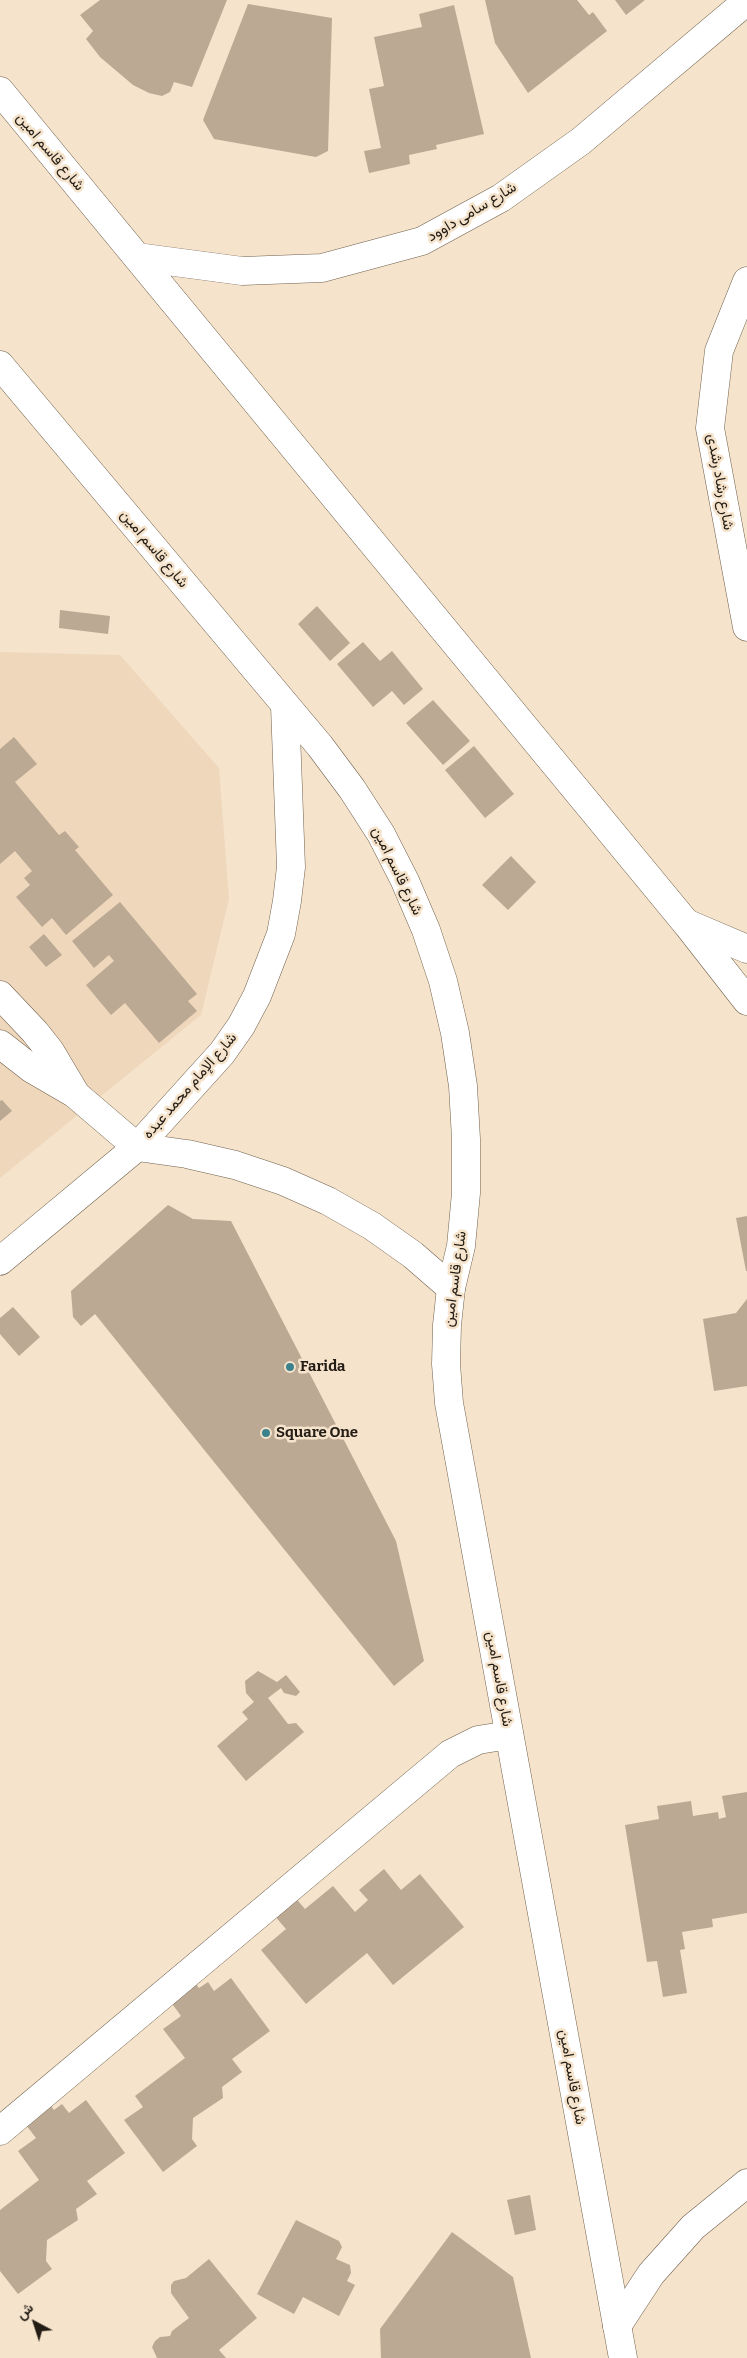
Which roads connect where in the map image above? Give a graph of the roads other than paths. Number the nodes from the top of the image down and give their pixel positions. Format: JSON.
{"nodes":[{"id":1,"x":747,"y":1,"type":"edge"},
{"id":2,"x":0,"y":91,"type":"edge"},
{"id":3,"x":137,"y":257,"type":"junction"},
{"id":4,"x":747,"y":281,"type":"edge"},
{"id":5,"x":0,"y":365,"type":"edge"},
{"id":6,"x":747,"y":626,"type":"edge"},
{"id":7,"x":285,"y":706,"type":"junction"},
{"id":8,"x":686,"y":923,"type":"junction"},
{"id":9,"x":747,"y":949,"type":"edge"},
{"id":10,"x":747,"y":1001,"type":"edge"},
{"id":11,"x":6,"y":1013,"type":"edge"},
{"id":12,"x":0,"y":1044,"type":"edge"},
{"id":13,"x":75,"y":1094,"type":"junction"},
{"id":14,"x":137,"y":1147,"type":"junction"},
{"id":15,"x":0,"y":1261,"type":"edge"},
{"id":16,"x":451,"y":1288,"type":"junction"},
{"id":17,"x":509,"y":1734,"type":"junction"},
{"id":18,"x":0,"y":2131,"type":"edge"},
{"id":19,"x":747,"y":2183,"type":"edge"},
{"id":20,"x":617,"y":2326,"type":"junction"},
{"id":21,"x":623,"y":2358,"type":"edge"}],
"edges":[{"from":1,"to":3,"type":"main road","name":"شارع سامى داوود"},
{"from":2,"to":3,"type":"main road","name":"شارع قاسم امين"},
{"from":3,"to":8,"type":"main road","name":"شارع قاسم امين"},
{"from":4,"to":6,"type":"main road","name":"شارع رشاد رشدى"},
{"from":5,"to":7,"type":"main road","name":"شارع قاسم امين"},
{"from":7,"to":14,"type":"main road","name":"شارع الإمام محمد عبده"},
{"from":7,"to":16,"type":"main road","name":"شارع قاسم امين"},
{"from":8,"to":9,"type":"main road"},
{"from":8,"to":10,"type":"main road","name":"شارع قاسم امين"},
{"from":11,"to":13,"type":"main road"},
{"from":12,"to":13,"type":"main road"},
{"from":13,"to":14,"type":"main road"},
{"from":14,"to":15,"type":"main road","name":"شارع الإمام محمد عبده"},
{"from":14,"to":16,"type":"main road"},
{"from":16,"to":17,"type":"main road","name":"شارع قاسم امين"},
{"from":17,"to":18,"type":"main road"},
{"from":17,"to":20,"type":"main road","name":"شارع قاسم امين"},
{"from":19,"to":20,"type":"main road"},
{"from":20,"to":21,"type":"main road","name":"شارع قاسم امين"}]}
